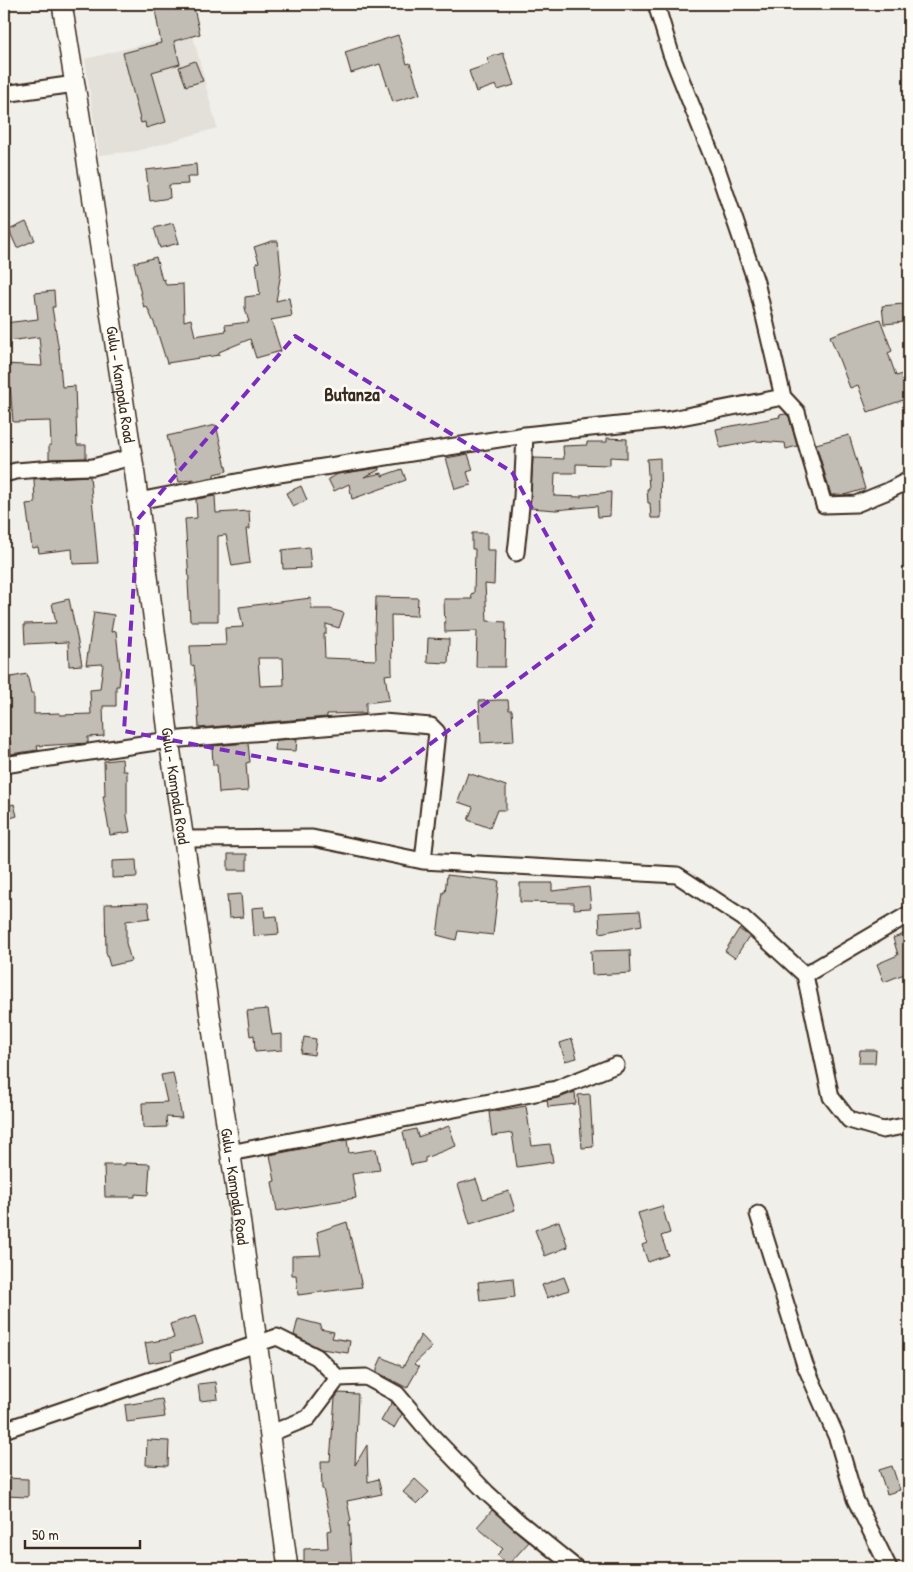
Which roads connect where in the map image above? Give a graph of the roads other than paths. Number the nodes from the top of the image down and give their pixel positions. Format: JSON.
{"nodes":[{"id":1,"x":656,"y":4,"type":"edge"},
{"id":2,"x":63,"y":5,"type":"edge"},
{"id":3,"x":75,"y":84,"type":"junction"},
{"id":4,"x":4,"y":94,"type":"edge"},
{"id":5,"x":783,"y":397,"type":"junction"},
{"id":6,"x":525,"y":435,"type":"junction"},
{"id":7,"x":132,"y":457,"type":"junction"},
{"id":8,"x":4,"y":474,"type":"edge"},
{"id":9,"x":909,"y":480,"type":"edge"},
{"id":10,"x":138,"y":501,"type":"junction"},
{"id":11,"x":516,"y":553,"type":"dead end"},
{"id":12,"x":169,"y":740,"type":"junction"},
{"id":13,"x":4,"y":765,"type":"edge"},
{"id":14,"x":184,"y":840,"type":"junction"},
{"id":15,"x":423,"y":861,"type":"junction"},
{"id":16,"x":909,"y":914,"type":"edge"},
{"id":17,"x":805,"y":975,"type":"junction"},
{"id":18,"x":616,"y":1065,"type":"dead end"},
{"id":19,"x":909,"y":1125,"type":"edge"},
{"id":20,"x":230,"y":1153,"type":"junction"},
{"id":21,"x":758,"y":1214,"type":"dead end"},
{"id":22,"x":257,"y":1343,"type":"junction"},
{"id":23,"x":338,"y":1378,"type":"junction"},
{"id":24,"x":4,"y":1430,"type":"edge"},
{"id":25,"x":269,"y":1434,"type":"junction"},
{"id":26,"x":288,"y":1568,"type":"edge"},
{"id":27,"x":576,"y":1568,"type":"edge"},
{"id":28,"x":889,"y":1568,"type":"edge"}],
"edges":[{"from":1,"to":5,"type":"street"},
{"from":2,"to":3,"type":"main road","name":"Gulu - Kampala Road"},
{"from":3,"to":4,"type":"street"},
{"from":3,"to":7,"type":"main road","name":"Gulu - Kampala Road"},
{"from":5,"to":6,"type":"street"},
{"from":5,"to":9,"type":"street"},
{"from":6,"to":10,"type":"street"},
{"from":6,"to":11,"type":"street"},
{"from":7,"to":8,"type":"street"},
{"from":7,"to":10,"type":"main road","name":"Gulu - Kampala Road"},
{"from":10,"to":12,"type":"main road","name":"Gulu - Kampala Road"},
{"from":12,"to":13,"type":"street"},
{"from":12,"to":14,"type":"main road","name":"Gulu - Kampala Road"},
{"from":12,"to":15,"type":"street"},
{"from":14,"to":15,"type":"street"},
{"from":14,"to":20,"type":"main road","name":"Gulu - Kampala Road"},
{"from":15,"to":17,"type":"street"},
{"from":16,"to":17,"type":"street"},
{"from":17,"to":19,"type":"street"},
{"from":18,"to":20,"type":"street"},
{"from":20,"to":22,"type":"main road","name":"Gulu - Kampala Road"},
{"from":21,"to":28,"type":"street"},
{"from":22,"to":23,"type":"street"},
{"from":22,"to":24,"type":"street"},
{"from":22,"to":25,"type":"main road","name":"Gulu - Kampala Road"},
{"from":23,"to":25,"type":"street"},
{"from":23,"to":27,"type":"street"},
{"from":25,"to":26,"type":"main road","name":"Gulu - Kampala Road"}]}
